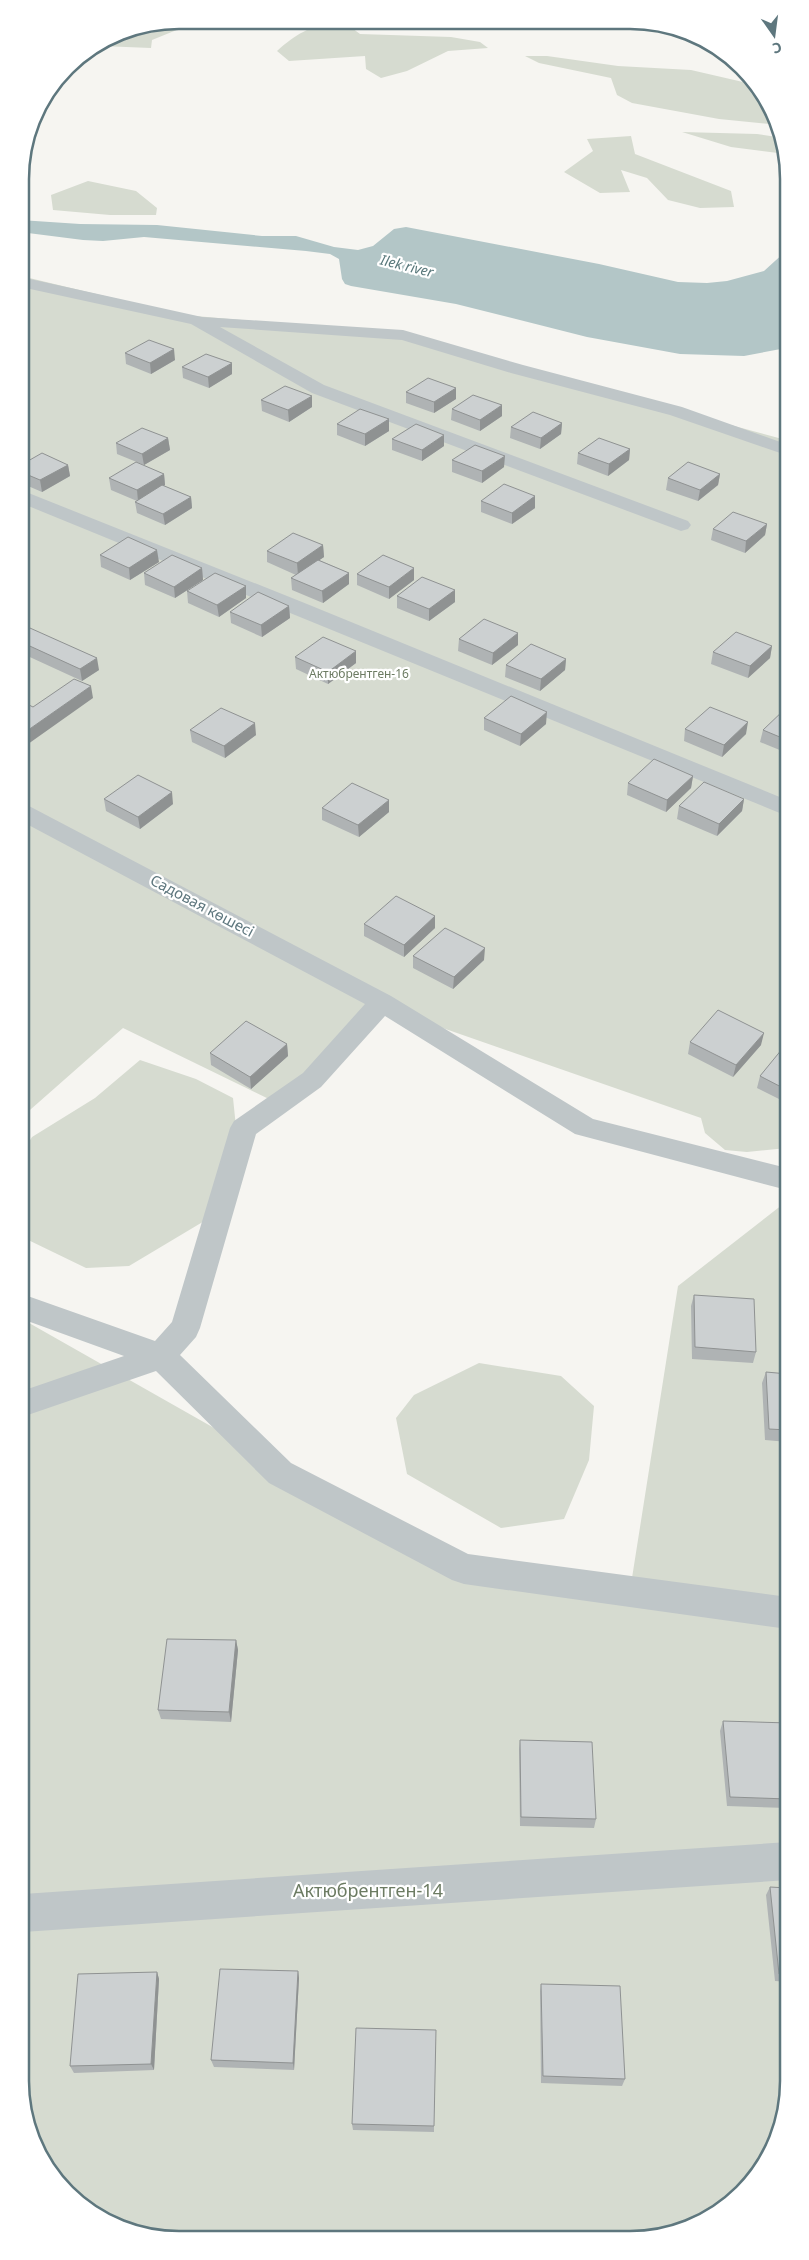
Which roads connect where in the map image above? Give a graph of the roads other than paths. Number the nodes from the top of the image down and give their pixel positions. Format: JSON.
{"nodes":[{"id":1,"x":29,"y":284,"type":"edge"},
{"id":2,"x":196,"y":320,"type":"junction"},
{"id":3,"x":780,"y":448,"type":"edge"},
{"id":4,"x":29,"y":499,"type":"edge"},
{"id":5,"x":681,"y":525,"type":"dead end"},
{"id":6,"x":780,"y":806,"type":"edge"},
{"id":7,"x":29,"y":815,"type":"edge"},
{"id":8,"x":382,"y":1002,"type":"junction"},
{"id":9,"x":780,"y":1177,"type":"edge"},
{"id":10,"x":29,"y":1309,"type":"edge"},
{"id":11,"x":161,"y":1356,"type":"junction"},
{"id":12,"x":29,"y":1402,"type":"edge"},
{"id":13,"x":780,"y":1612,"type":"edge"},
{"id":14,"x":780,"y":1862,"type":"edge"},
{"id":15,"x":29,"y":1913,"type":"edge"}],
"edges":[{"from":1,"to":2,"type":"lane"},
{"from":2,"to":3,"type":"lane"},
{"from":2,"to":5,"type":"lane"},
{"from":4,"to":6,"type":"lane"},
{"from":7,"to":8,"type":"lane","name":"Садовая көшесі"},
{"from":8,"to":9,"type":"lane","name":"Садовая көшесі"},
{"from":8,"to":11,"type":"lane"},
{"from":10,"to":11,"type":"lane"},
{"from":11,"to":12,"type":"lane"},
{"from":11,"to":13,"type":"lane"},
{"from":14,"to":15,"type":"lane"}]}
